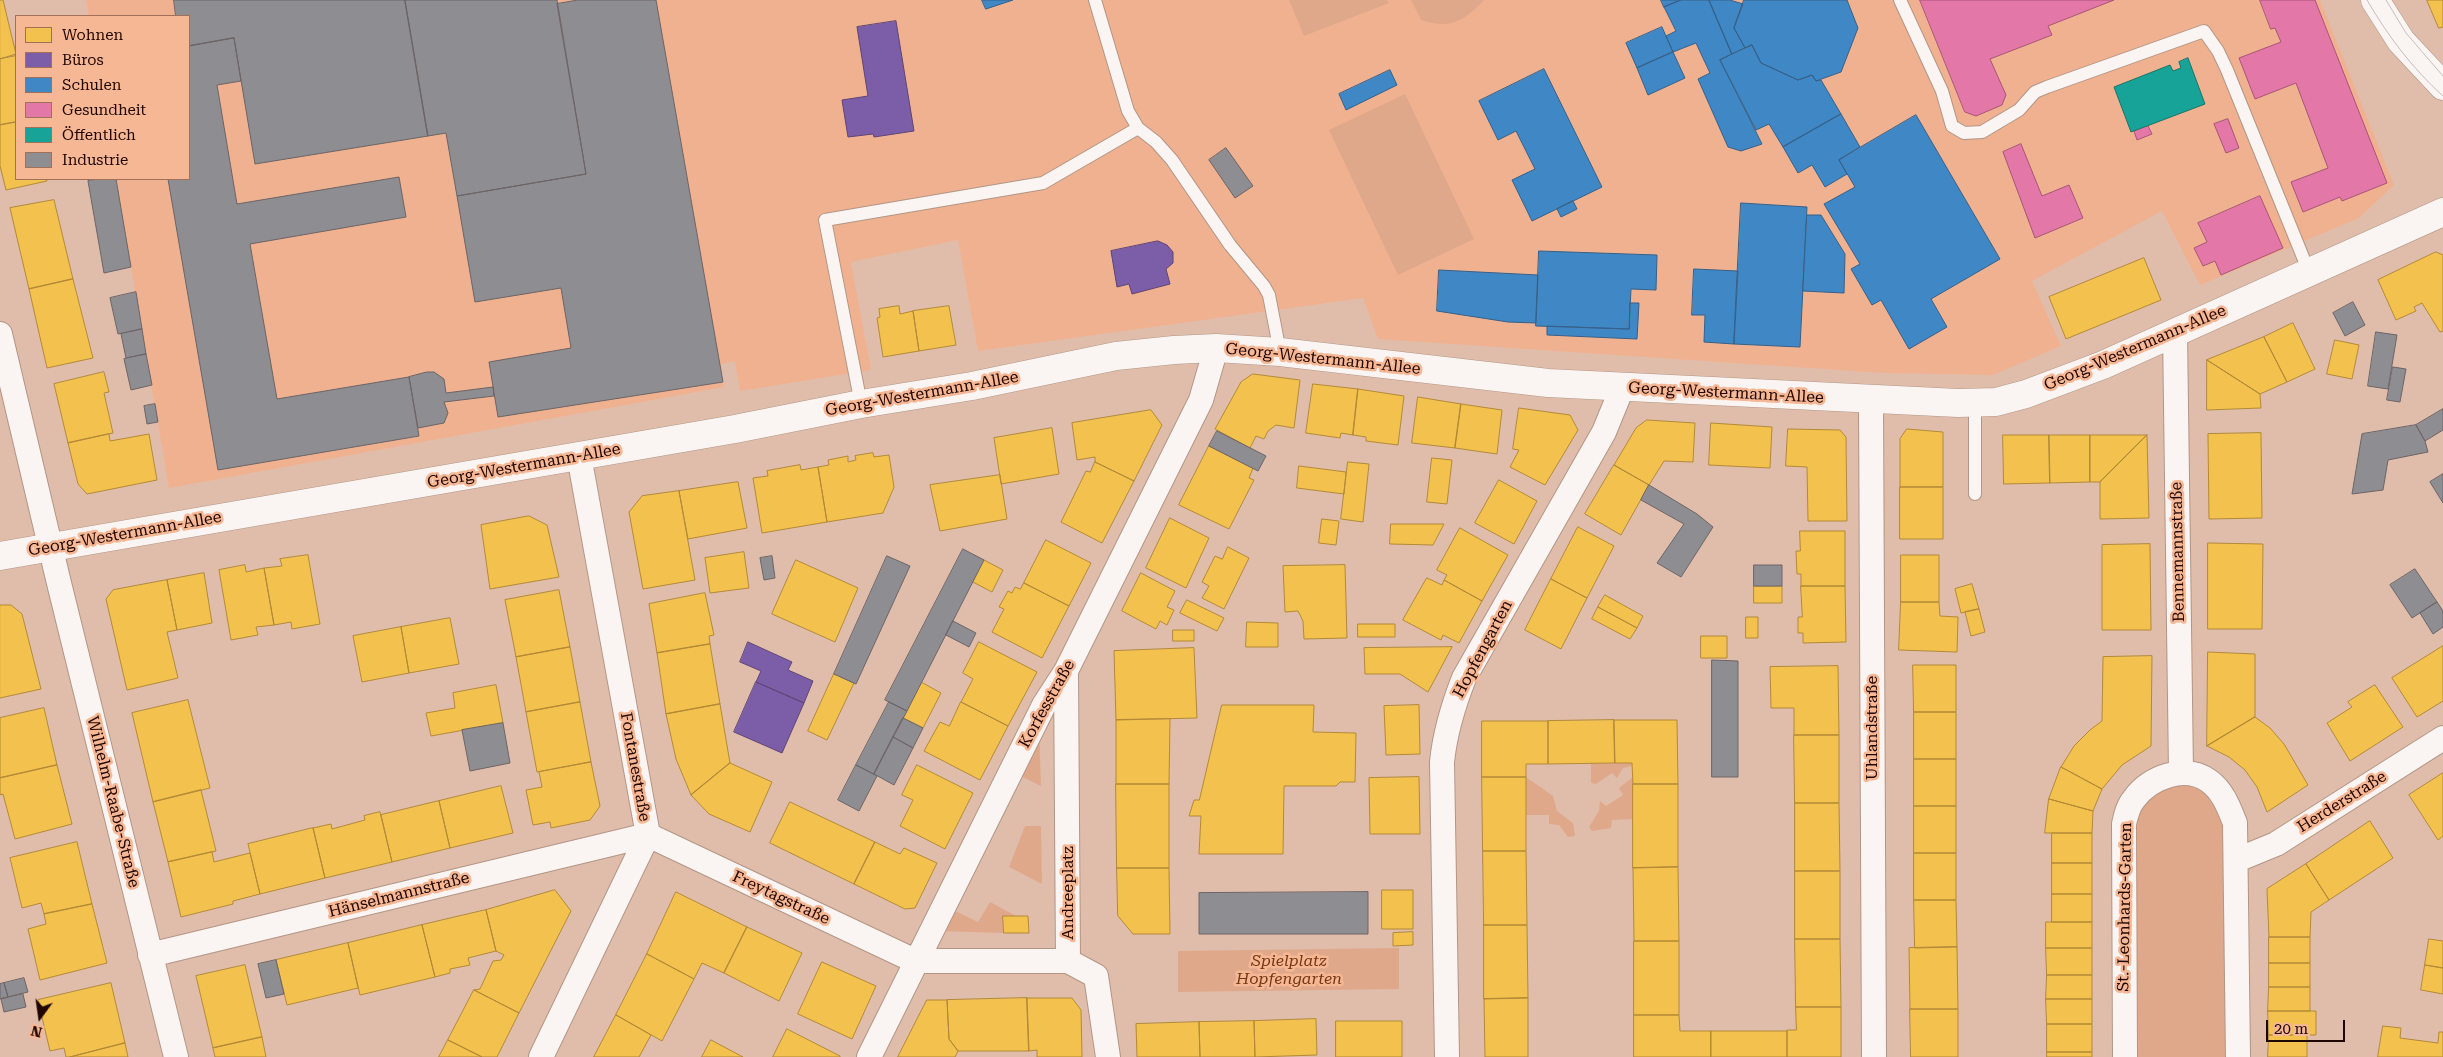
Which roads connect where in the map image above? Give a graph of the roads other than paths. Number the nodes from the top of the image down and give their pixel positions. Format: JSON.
{"nodes":[{"id":1,"x":1095,"y":0,"type":"edge"},
{"id":2,"x":1900,"y":0,"type":"edge"},
{"id":3,"x":2375,"y":0,"type":"edge"},
{"id":4,"x":2443,"y":86,"type":"edge"},
{"id":5,"x":1138,"y":128,"type":"junction"},
{"id":6,"x":2443,"y":212,"type":"edge"},
{"id":7,"x":2308,"y":272,"type":"junction"},
{"id":8,"x":2175,"y":332,"type":"junction"},
{"id":9,"x":0,"y":334,"type":"edge"},
{"id":10,"x":1216,"y":348,"type":"junction"},
{"id":11,"x":1280,"y":352,"type":"junction"},
{"id":12,"x":1622,"y":388,"type":"junction"},
{"id":13,"x":1871,"y":399,"type":"junction"},
{"id":14,"x":1975,"y":403,"type":"junction"},
{"id":15,"x":861,"y":404,"type":"junction"},
{"id":16,"x":579,"y":456,"type":"junction"},
{"id":17,"x":1975,"y":494,"type":"dead end"},
{"id":18,"x":50,"y":547,"type":"junction"},
{"id":19,"x":0,"y":556,"type":"edge"},
{"id":20,"x":1066,"y":671,"type":"junction"},
{"id":21,"x":2443,"y":738,"type":"edge"},
{"id":22,"x":2181,"y":772,"type":"junction"},
{"id":23,"x":648,"y":835,"type":"junction"},
{"id":24,"x":2237,"y":860,"type":"junction"},
{"id":25,"x":150,"y":956,"type":"junction"},
{"id":26,"x":1068,"y":960,"type":"junction"},
{"id":27,"x":915,"y":961,"type":"junction"},
{"id":28,"x":176,"y":1057,"type":"edge"},
{"id":29,"x":541,"y":1057,"type":"edge"},
{"id":30,"x":869,"y":1057,"type":"edge"},
{"id":31,"x":1108,"y":1057,"type":"edge"},
{"id":32,"x":1446,"y":1057,"type":"edge"},
{"id":33,"x":1874,"y":1057,"type":"edge"},
{"id":34,"x":2125,"y":1057,"type":"edge"},
{"id":35,"x":2238,"y":1057,"type":"edge"}],
"edges":[{"from":1,"to":5,"type":"lane"},
{"from":2,"to":7,"type":"lane"},
{"from":3,"to":4,"type":"street"},
{"from":5,"to":11,"type":"lane"},
{"from":5,"to":15,"type":"lane"},
{"from":6,"to":7,"type":"street","name":"Georg-Westermann-Allee"},
{"from":7,"to":8,"type":"street","name":"Georg-Westermann-Allee"},
{"from":8,"to":14,"type":"street","name":"Georg-Westermann-Allee"},
{"from":8,"to":22,"type":"street","name":"Bennemannstraße"},
{"from":9,"to":18,"type":"street","name":"Wilhelm-Raabe-Straße"},
{"from":10,"to":11,"type":"street","name":"Georg-Westermann-Allee"},
{"from":10,"to":15,"type":"street","name":"Georg-Westermann-Allee"},
{"from":10,"to":20,"type":"street","name":"Korfesstraße"},
{"from":11,"to":12,"type":"street","name":"Georg-Westermann-Allee"},
{"from":12,"to":13,"type":"street","name":"Georg-Westermann-Allee"},
{"from":12,"to":32,"type":"street","name":"Hopfengarten"},
{"from":13,"to":14,"type":"street","name":"Georg-Westermann-Allee"},
{"from":13,"to":33,"type":"street","name":"Uhlandstraße"},
{"from":14,"to":17,"type":"lane"},
{"from":15,"to":16,"type":"street","name":"Georg-Westermann-Allee"},
{"from":16,"to":18,"type":"street","name":"Georg-Westermann-Allee"},
{"from":16,"to":23,"type":"street","name":"Fontanestraße"},
{"from":18,"to":19,"type":"street","name":"Georg-Westermann-Allee"},
{"from":18,"to":25,"type":"street","name":"Wilhelm-Raabe-Straße"},
{"from":20,"to":26,"type":"street","name":"Andreeplatz"},
{"from":20,"to":27,"type":"street","name":"Korfesstraße"},
{"from":21,"to":24,"type":"street","name":"Herderstraße"},
{"from":22,"to":24,"type":"street"},
{"from":22,"to":34,"type":"street","name":"St.-Leonhards-Garten"},
{"from":23,"to":25,"type":"street","name":"Hänselmannstraße"},
{"from":23,"to":27,"type":"street","name":"Freytagstraße"},
{"from":23,"to":29,"type":"street","name":"Fontanestraße"},
{"from":24,"to":35,"type":"street"},
{"from":25,"to":28,"type":"street","name":"Wilhelm-Raabe-Straße"},
{"from":26,"to":27,"type":"street","name":"Andreeplatz"},
{"from":26,"to":31,"type":"street"},
{"from":27,"to":30,"type":"street","name":"Korfesstraße"}]}
